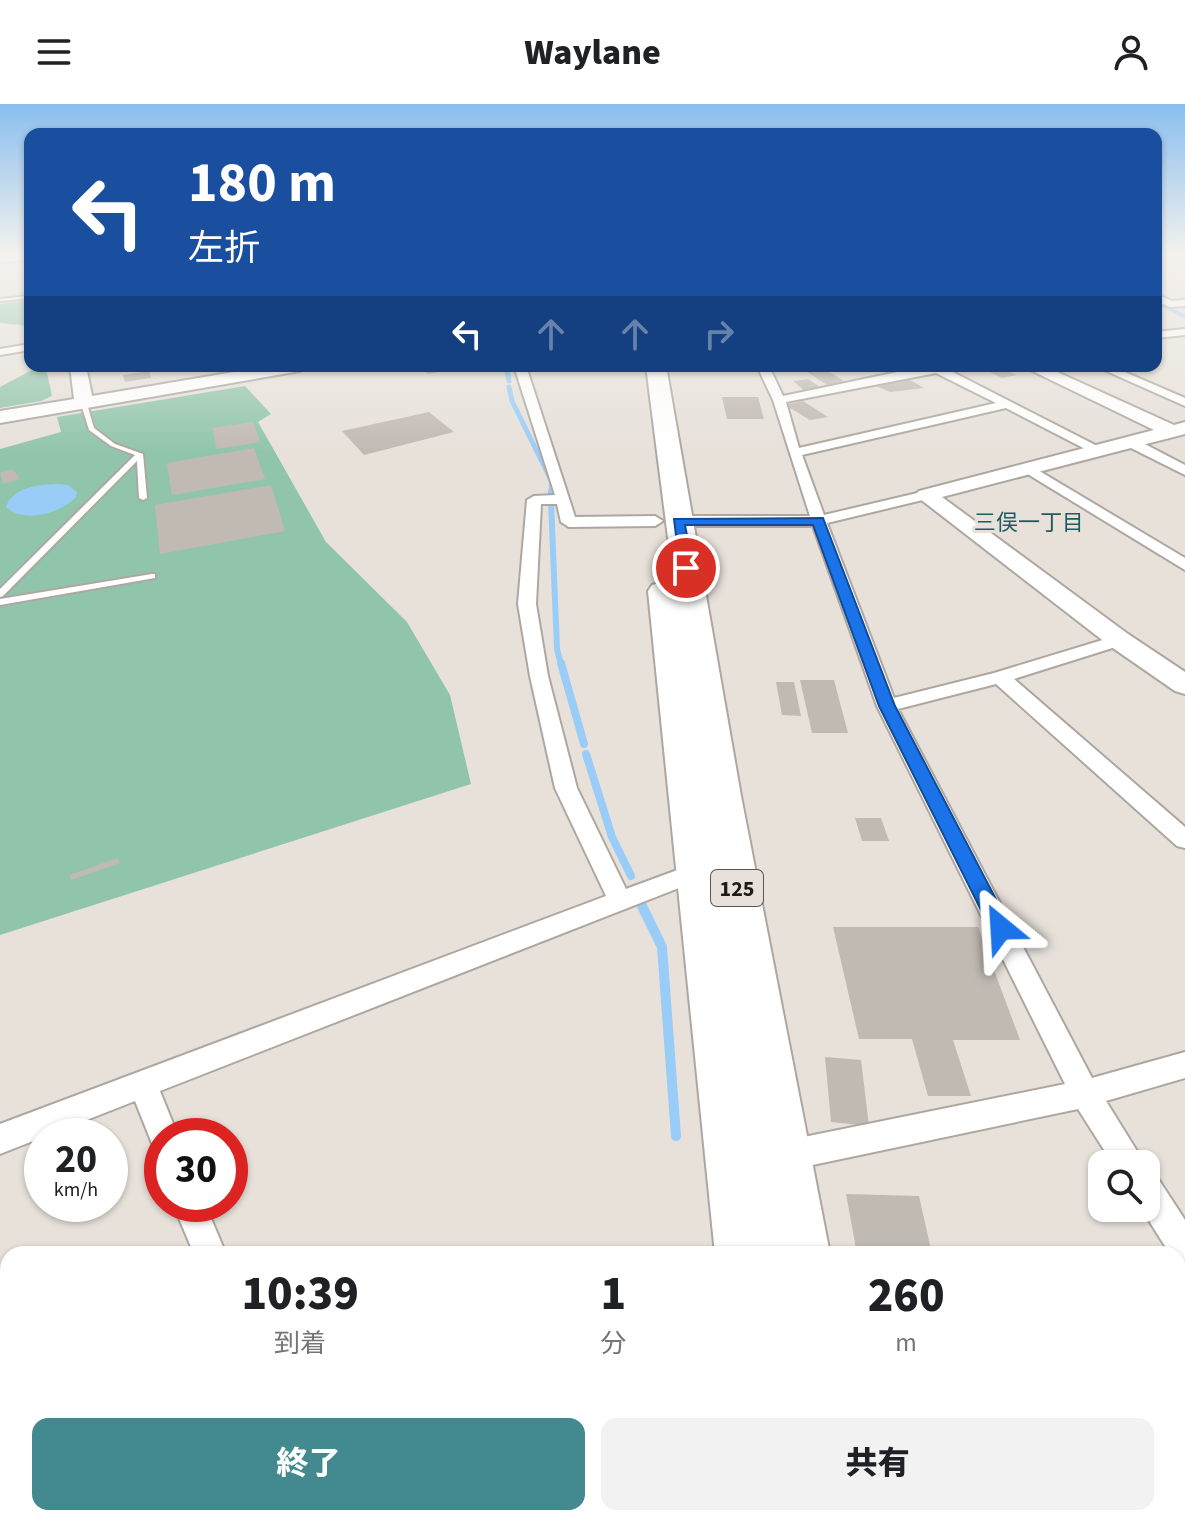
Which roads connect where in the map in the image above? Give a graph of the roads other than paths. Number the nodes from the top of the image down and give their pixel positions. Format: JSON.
{"nodes":[{"id":1,"x":1185,"y":332,"type":"edge"},
{"id":2,"x":1162,"y":334,"type":"edge"},
{"id":3,"x":24,"y":348,"type":"edge"},
{"id":4,"x":0,"y":352,"type":"edge"},
{"id":5,"x":79,"y":372,"type":"edge"},
{"id":6,"x":266,"y":372,"type":"edge"},
{"id":7,"x":522,"y":372,"type":"edge"},
{"id":8,"x":635,"y":372,"type":"edge"},
{"id":9,"x":656,"y":372,"type":"edge"},
{"id":10,"x":766,"y":372,"type":"edge"},
{"id":11,"x":911,"y":372,"type":"edge"},
{"id":12,"x":945,"y":372,"type":"edge"},
{"id":13,"x":1046,"y":372,"type":"edge"},
{"id":14,"x":1115,"y":372,"type":"edge"},
{"id":15,"x":779,"y":400,"type":"junction"},
{"id":16,"x":1185,"y":402,"type":"edge"},
{"id":17,"x":84,"y":404,"type":"junction"},
{"id":18,"x":1008,"y":404,"type":"junction"},
{"id":19,"x":0,"y":417,"type":"edge"},
{"id":20,"x":1178,"y":429,"type":"edge"},
{"id":21,"x":1132,"y":443,"type":"junction"},
{"id":22,"x":1100,"y":451,"type":"junction"},
{"id":23,"x":794,"y":453,"type":"junction"},
{"id":24,"x":140,"y":454,"type":"junction"},
{"id":25,"x":1031,"y":470,"type":"junction"},
{"id":26,"x":1185,"y":471,"type":"edge"},
{"id":27,"x":926,"y":495,"type":"junction"},
{"id":28,"x":143,"y":498,"type":"dead end"},
{"id":29,"x":553,"y":499,"type":"junction"},
{"id":30,"x":666,"y":521,"type":"junction"},
{"id":31,"x":818,"y":521,"type":"junction"},
{"id":32,"x":1181,"y":560,"type":"edge"},
{"id":33,"x":152,"y":576,"type":"dead end"},
{"id":34,"x":0,"y":594,"type":"edge"},
{"id":35,"x":0,"y":602,"type":"edge"},
{"id":36,"x":1119,"y":640,"type":"junction"},
{"id":37,"x":1000,"y":677,"type":"junction"},
{"id":38,"x":1185,"y":685,"type":"edge"},
{"id":39,"x":887,"y":706,"type":"junction"},
{"id":40,"x":1185,"y":840,"type":"edge"},
{"id":41,"x":699,"y":871,"type":"junction"},
{"id":42,"x":632,"y":896,"type":"junction"},
{"id":43,"x":1185,"y":1065,"type":"edge"},
{"id":44,"x":143,"y":1084,"type":"junction"},
{"id":45,"x":1085,"y":1094,"type":"junction"},
{"id":46,"x":156,"y":1118,"type":"edge"},
{"id":47,"x":0,"y":1139,"type":"edge"},
{"id":48,"x":1121,"y":1150,"type":"edge"},
{"id":49,"x":784,"y":1156,"type":"junction"},
{"id":50,"x":1160,"y":1210,"type":"edge"},
{"id":51,"x":197,"y":1222,"type":"edge"},
{"id":52,"x":207,"y":1246,"type":"edge"},
{"id":53,"x":743,"y":1246,"type":"edge"},
{"id":54,"x":800,"y":1246,"type":"edge"},
{"id":55,"x":1183,"y":1246,"type":"edge"}],
"edges":[{"from":1,"to":2,"type":"street"},
{"from":3,"to":4,"type":"street"},
{"from":5,"to":17,"type":"street"},
{"from":6,"to":17,"type":"street"},
{"from":7,"to":29,"type":"street"},
{"from":8,"to":30,"type":"highway","number":"125"},
{"from":9,"to":30,"type":"highway","number":"125"},
{"from":10,"to":15,"type":"street"},
{"from":11,"to":15,"type":"street"},
{"from":12,"to":18,"type":"street"},
{"from":13,"to":20,"type":"street"},
{"from":14,"to":16,"type":"street"},
{"from":15,"to":23,"type":"street"},
{"from":17,"to":19,"type":"street"},
{"from":17,"to":24,"type":"lane"},
{"from":18,"to":22,"type":"street"},
{"from":18,"to":23,"type":"street"},
{"from":20,"to":21,"type":"street"},
{"from":21,"to":22,"type":"street"},
{"from":21,"to":26,"type":"street"},
{"from":22,"to":25,"type":"street"},
{"from":23,"to":31,"type":"street"},
{"from":24,"to":28,"type":"lane"},
{"from":24,"to":34,"type":"lane"},
{"from":25,"to":27,"type":"street"},
{"from":25,"to":32,"type":"street"},
{"from":27,"to":31,"type":"street"},
{"from":27,"to":36,"type":"street"},
{"from":29,"to":30,"type":"street"},
{"from":29,"to":42,"type":"street"},
{"from":30,"to":31,"type":"street"},
{"from":30,"to":41,"type":"highway","number":"125"},
{"from":30,"to":49,"type":"highway","number":"125"},
{"from":31,"to":39,"type":"street"},
{"from":33,"to":35,"type":"lane"},
{"from":36,"to":37,"type":"street"},
{"from":36,"to":38,"type":"street"},
{"from":37,"to":39,"type":"street"},
{"from":37,"to":40,"type":"street"},
{"from":39,"to":45,"type":"street"},
{"from":41,"to":42,"type":"street"},
{"from":41,"to":53,"type":"highway","number":"125"},
{"from":42,"to":44,"type":"street"},
{"from":43,"to":45,"type":"street"},
{"from":44,"to":46,"type":"street"},
{"from":44,"to":47,"type":"street"},
{"from":45,"to":48,"type":"street"},
{"from":45,"to":49,"type":"street"},
{"from":49,"to":54,"type":"highway","number":"125"},
{"from":50,"to":55,"type":"street"},
{"from":51,"to":52,"type":"street"}]}
